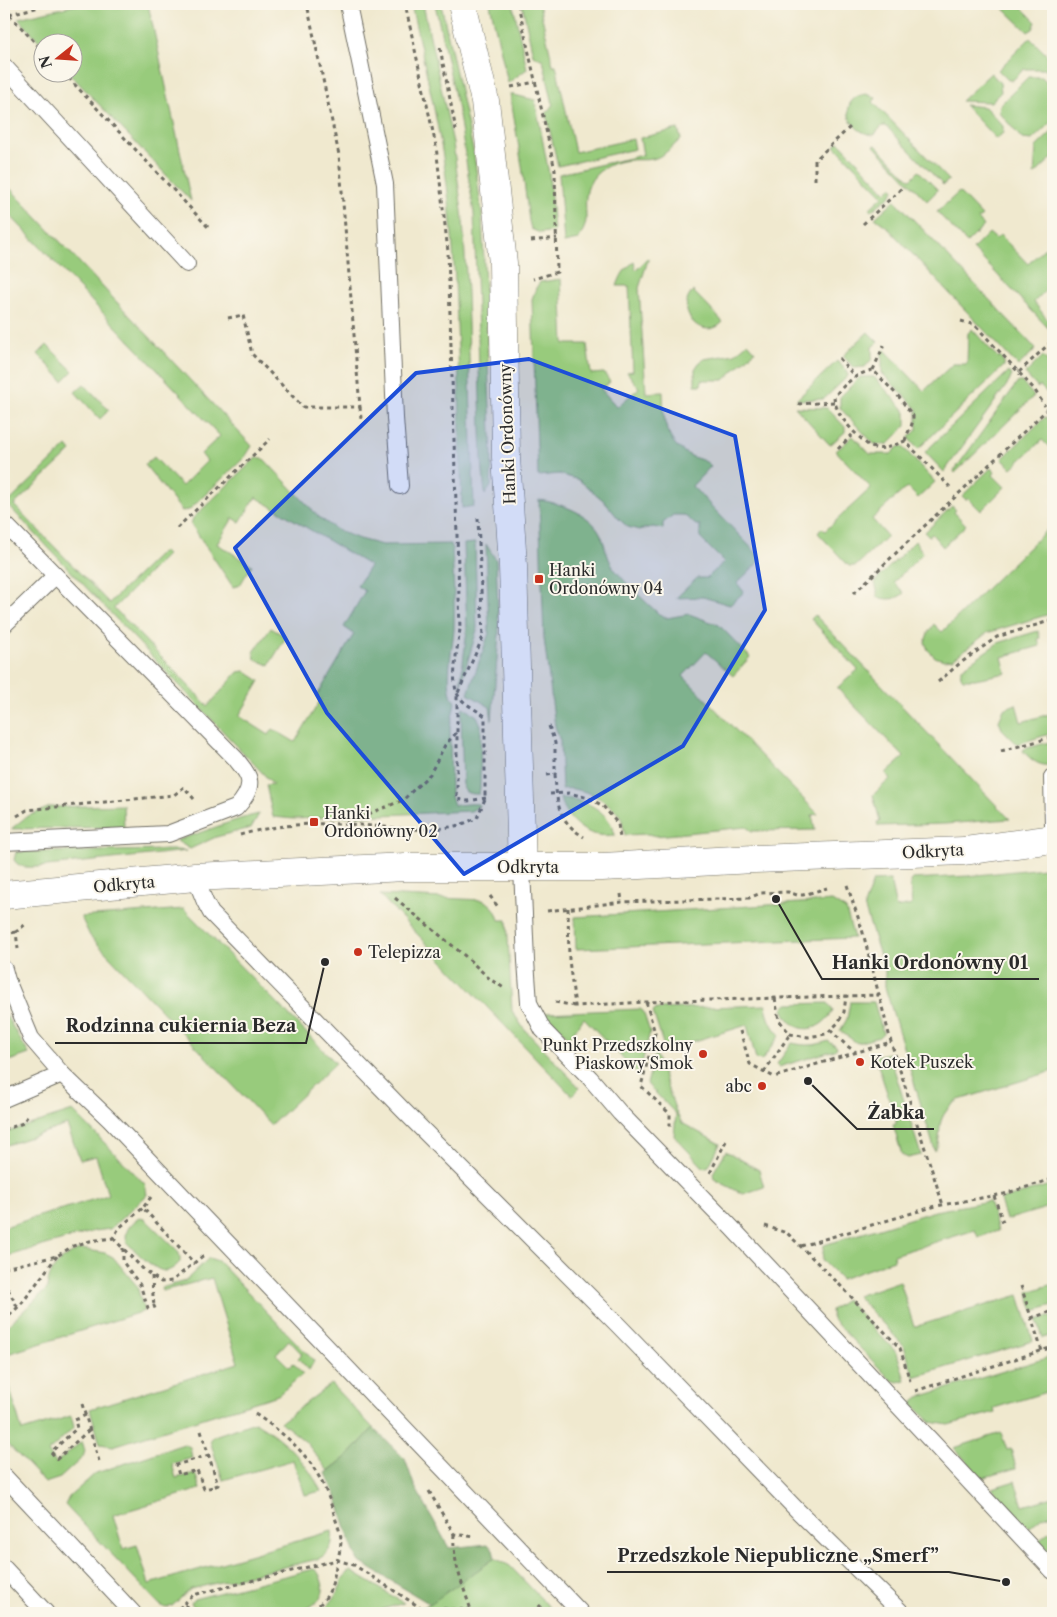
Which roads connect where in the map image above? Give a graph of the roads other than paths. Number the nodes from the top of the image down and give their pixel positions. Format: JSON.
{"nodes":[{"id":1,"x":348,"y":4,"type":"edge"},
{"id":2,"x":462,"y":4,"type":"edge"},
{"id":3,"x":4,"y":66,"type":"edge"},
{"id":4,"x":187,"y":264,"type":"dead end"},
{"id":5,"x":400,"y":486,"type":"dead end"},
{"id":6,"x":4,"y":523,"type":"edge"},
{"id":7,"x":55,"y":576,"type":"junction"},
{"id":8,"x":4,"y":625,"type":"edge"},
{"id":9,"x":1052,"y":777,"type":"edge"},
{"id":10,"x":1053,"y":826,"type":"edge"},
{"id":11,"x":1053,"y":840,"type":"edge"},
{"id":12,"x":4,"y":842,"type":"edge"},
{"id":13,"x":522,"y":868,"type":"junction"},
{"id":14,"x":195,"y":877,"type":"junction"},
{"id":15,"x":4,"y":895,"type":"edge"},
{"id":16,"x":4,"y":969,"type":"edge"},
{"id":17,"x":62,"y":1074,"type":"junction"},
{"id":18,"x":4,"y":1099,"type":"edge"},
{"id":19,"x":4,"y":1476,"type":"edge"},
{"id":20,"x":4,"y":1568,"type":"edge"},
{"id":21,"x":1053,"y":1571,"type":"edge"},
{"id":22,"x":46,"y":1613,"type":"edge"},
{"id":23,"x":134,"y":1613,"type":"edge"},
{"id":24,"x":581,"y":1613,"type":"edge"},
{"id":25,"x":902,"y":1613,"type":"edge"}],
"edges":[{"from":1,"to":5,"type":"lane"},
{"from":2,"to":13,"type":"street","name":"Hanki Ordonówny"},
{"from":3,"to":4,"type":"lane"},
{"from":6,"to":7,"type":"lane"},
{"from":7,"to":8,"type":"lane"},
{"from":7,"to":12,"type":"lane"},
{"from":9,"to":10,"type":"lane"},
{"from":11,"to":13,"type":"street","name":"Odkryta"},
{"from":13,"to":14,"type":"street","name":"Odkryta"},
{"from":13,"to":21,"type":"lane"},
{"from":14,"to":15,"type":"street","name":"Odkryta"},
{"from":14,"to":25,"type":"lane"},
{"from":16,"to":17,"type":"lane"},
{"from":17,"to":18,"type":"lane"},
{"from":17,"to":24,"type":"lane"},
{"from":19,"to":23,"type":"lane"},
{"from":20,"to":22,"type":"lane"}]}
